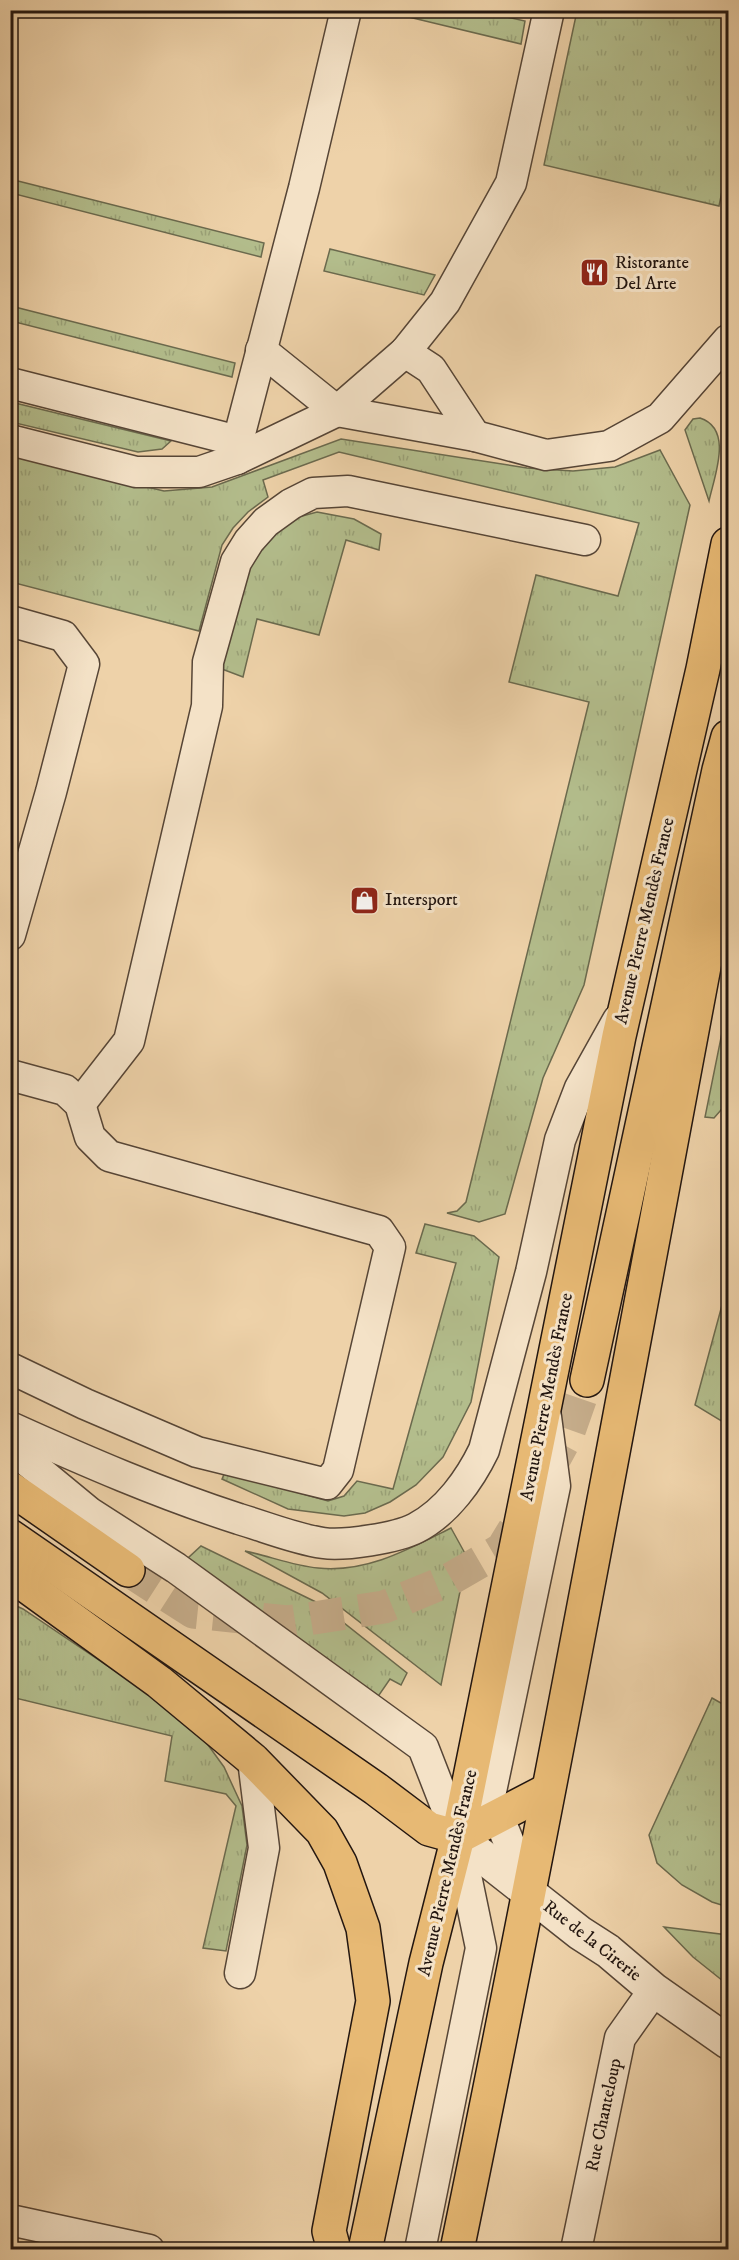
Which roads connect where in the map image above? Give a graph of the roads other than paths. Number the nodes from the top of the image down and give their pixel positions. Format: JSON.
{"nodes":[{"id":1,"x":346,"y":10,"type":"edge"},
{"id":2,"x":549,"y":10,"type":"edge"},
{"id":3,"x":729,"y":340,"type":"edge"},
{"id":4,"x":261,"y":350,"type":"junction"},
{"id":5,"x":405,"y":352,"type":"junction"},
{"id":6,"x":10,"y":383,"type":"edge"},
{"id":7,"x":337,"y":411,"type":"junction"},
{"id":8,"x":475,"y":436,"type":"junction"},
{"id":9,"x":10,"y":440,"type":"edge"},
{"id":10,"x":237,"y":450,"type":"junction"},
{"id":11,"x":585,"y":540,"type":"dead end"},
{"id":12,"x":729,"y":544,"type":"edge"},
{"id":13,"x":10,"y":621,"type":"edge"},
{"id":14,"x":729,"y":737,"type":"edge"},
{"id":15,"x":729,"y":839,"type":"edge"},
{"id":16,"x":10,"y":935,"type":"edge"},
{"id":17,"x":626,"y":1006,"type":"junction"},
{"id":18,"x":10,"y":1075,"type":"edge"},
{"id":19,"x":80,"y":1104,"type":"junction"},
{"id":20,"x":10,"y":1368,"type":"edge"},
{"id":21,"x":587,"y":1380,"type":"tunnel mouth"},
{"id":22,"x":545,"y":1408,"type":"junction"},
{"id":23,"x":10,"y":1427,"type":"edge"},
{"id":24,"x":10,"y":1447,"type":"edge"},
{"id":25,"x":10,"y":1488,"type":"edge"},
{"id":26,"x":10,"y":1536,"type":"edge"},
{"id":27,"x":128,"y":1570,"type":"tunnel mouth"},
{"id":28,"x":10,"y":1574,"type":"edge"},
{"id":29,"x":252,"y":1760,"type":"junction"},
{"id":30,"x":548,"y":1790,"type":"junction"},
{"id":31,"x":498,"y":1816,"type":"junction"},
{"id":32,"x":458,"y":1837,"type":"junction"},
{"id":33,"x":530,"y":1894,"type":"junction"},
{"id":34,"x":240,"y":1973,"type":"dead end"},
{"id":35,"x":654,"y":1989,"type":"junction"},
{"id":36,"x":729,"y":2042,"type":"edge"},
{"id":37,"x":10,"y":2220,"type":"edge"},
{"id":38,"x":149,"y":2250,"type":"edge"},
{"id":39,"x":334,"y":2250,"type":"edge"},
{"id":40,"x":364,"y":2250,"type":"edge"},
{"id":41,"x":420,"y":2250,"type":"edge"},
{"id":42,"x":457,"y":2250,"type":"edge"},
{"id":43,"x":576,"y":2250,"type":"edge"}],
"edges":[{"from":1,"to":4,"type":"lane"},
{"from":2,"to":5,"type":"lane"},
{"from":3,"to":8,"type":"lane"},
{"from":4,"to":7,"type":"lane"},
{"from":4,"to":10,"type":"lane"},
{"from":5,"to":7,"type":"lane"},
{"from":5,"to":8,"type":"lane"},
{"from":6,"to":10,"type":"lane"},
{"from":7,"to":8,"type":"lane"},
{"from":7,"to":10,"type":"lane"},
{"from":9,"to":10,"type":"lane"},
{"from":11,"to":19,"type":"lane"},
{"from":12,"to":17,"type":"main road","name":"Avenue Pierre Mendès France"},
{"from":13,"to":16,"type":"lane"},
{"from":14,"to":21,"type":"main road"},
{"from":15,"to":30,"type":"main road"},
{"from":17,"to":22,"type":"main road","name":"Avenue Pierre Mendès France"},
{"from":17,"to":23,"type":"lane"},
{"from":18,"to":19,"type":"lane"},
{"from":19,"to":20,"type":"lane"},
{"from":22,"to":31,"type":"lane"},
{"from":22,"to":32,"type":"main road","name":"Avenue Pierre Mendès France"},
{"from":24,"to":32,"type":"lane"},
{"from":25,"to":27,"type":"main road"},
{"from":26,"to":32,"type":"main road"},
{"from":28,"to":29,"type":"main road"},
{"from":29,"to":34,"type":"lane"},
{"from":29,"to":39,"type":"main road"},
{"from":30,"to":31,"type":"main road"},
{"from":30,"to":33,"type":"main road"},
{"from":31,"to":32,"type":"main road"},
{"from":31,"to":33,"type":"lane"},
{"from":32,"to":33,"type":"street","name":"Rue de la Cirerie"},
{"from":32,"to":40,"type":"main road","name":"Avenue Pierre Mendès France"},
{"from":32,"to":41,"type":"lane"},
{"from":33,"to":35,"type":"street","name":"Rue de la Cirerie"},
{"from":33,"to":42,"type":"main road"},
{"from":35,"to":36,"type":"street","name":"Rue de la Cirerie"},
{"from":35,"to":43,"type":"lane","name":"Rue Chanteloup"},
{"from":37,"to":38,"type":"lane"}]}
